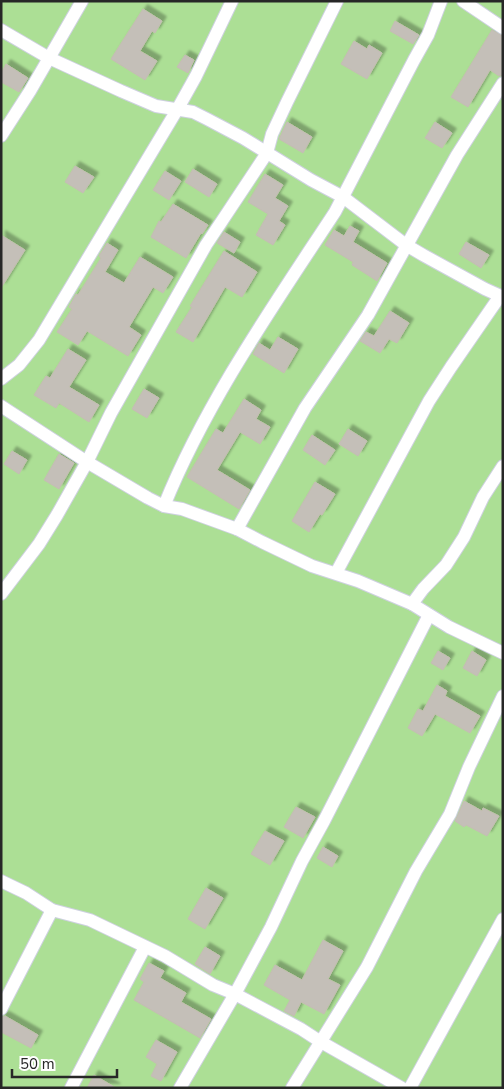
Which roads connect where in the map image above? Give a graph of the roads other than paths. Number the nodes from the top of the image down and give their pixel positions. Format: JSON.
{"nodes":[{"id":1,"x":82,"y":1,"type":"edge"},
{"id":2,"x":232,"y":1,"type":"edge"},
{"id":3,"x":337,"y":1,"type":"edge"},
{"id":4,"x":441,"y":1,"type":"edge"},
{"id":5,"x":463,"y":1,"type":"edge"},
{"id":6,"x":503,"y":28,"type":"edge"},
{"id":7,"x":1,"y":30,"type":"edge"},
{"id":8,"x":48,"y":58,"type":"junction"},
{"id":9,"x":503,"y":83,"type":"edge"},
{"id":10,"x":178,"y":110,"type":"junction"},
{"id":11,"x":1,"y":136,"type":"edge"},
{"id":12,"x":267,"y":152,"type":"junction"},
{"id":13,"x":342,"y":197,"type":"junction"},
{"id":14,"x":406,"y":245,"type":"junction"},
{"id":15,"x":502,"y":296,"type":"edge"},
{"id":16,"x":1,"y":378,"type":"edge"},
{"id":17,"x":2,"y":408,"type":"edge"},
{"id":18,"x":87,"y":462,"type":"junction"},
{"id":19,"x":503,"y":466,"type":"edge"},
{"id":20,"x":164,"y":506,"type":"junction"},
{"id":21,"x":237,"y":528,"type":"junction"},
{"id":22,"x":336,"y":573,"type":"junction"},
{"id":23,"x":1,"y":594,"type":"edge"},
{"id":24,"x":412,"y":604,"type":"junction"},
{"id":25,"x":429,"y":615,"type":"junction"},
{"id":26,"x":503,"y":653,"type":"edge"},
{"id":27,"x":503,"y":696,"type":"edge"},
{"id":28,"x":1,"y":881,"type":"edge"},
{"id":29,"x":52,"y":910,"type":"junction"},
{"id":30,"x":503,"y":919,"type":"edge"},
{"id":31,"x":145,"y":947,"type":"junction"},
{"id":32,"x":234,"y":994,"type":"junction"},
{"id":33,"x":1,"y":1008,"type":"edge"},
{"id":34,"x":321,"y":1042,"type":"junction"},
{"id":35,"x":71,"y":1088,"type":"edge"},
{"id":36,"x":180,"y":1088,"type":"edge"},
{"id":37,"x":292,"y":1088,"type":"edge"},
{"id":38,"x":402,"y":1088,"type":"edge"},
{"id":39,"x":410,"y":1088,"type":"edge"}],
"edges":[{"from":1,"to":8,"type":"street"},
{"from":2,"to":10,"type":"street"},
{"from":3,"to":12,"type":"street"},
{"from":4,"to":13,"type":"street"},
{"from":5,"to":6,"type":"street"},
{"from":7,"to":8,"type":"street"},
{"from":8,"to":10,"type":"street"},
{"from":8,"to":11,"type":"street"},
{"from":9,"to":14,"type":"street"},
{"from":10,"to":12,"type":"street"},
{"from":10,"to":16,"type":"street"},
{"from":12,"to":13,"type":"street"},
{"from":12,"to":18,"type":"street"},
{"from":13,"to":14,"type":"street"},
{"from":13,"to":20,"type":"street"},
{"from":14,"to":15,"type":"street"},
{"from":14,"to":21,"type":"street"},
{"from":15,"to":22,"type":"street"},
{"from":17,"to":18,"type":"street"},
{"from":18,"to":20,"type":"street"},
{"from":18,"to":23,"type":"street"},
{"from":19,"to":24,"type":"street"},
{"from":20,"to":21,"type":"street"},
{"from":21,"to":22,"type":"street"},
{"from":22,"to":24,"type":"street"},
{"from":24,"to":25,"type":"street"},
{"from":25,"to":26,"type":"street"},
{"from":25,"to":32,"type":"street"},
{"from":27,"to":34,"type":"street"},
{"from":28,"to":29,"type":"street"},
{"from":29,"to":31,"type":"street"},
{"from":29,"to":33,"type":"street"},
{"from":30,"to":39,"type":"street"},
{"from":31,"to":32,"type":"street"},
{"from":31,"to":35,"type":"street"},
{"from":32,"to":34,"type":"street"},
{"from":32,"to":36,"type":"street"},
{"from":34,"to":37,"type":"street"},
{"from":34,"to":38,"type":"street"}]}
